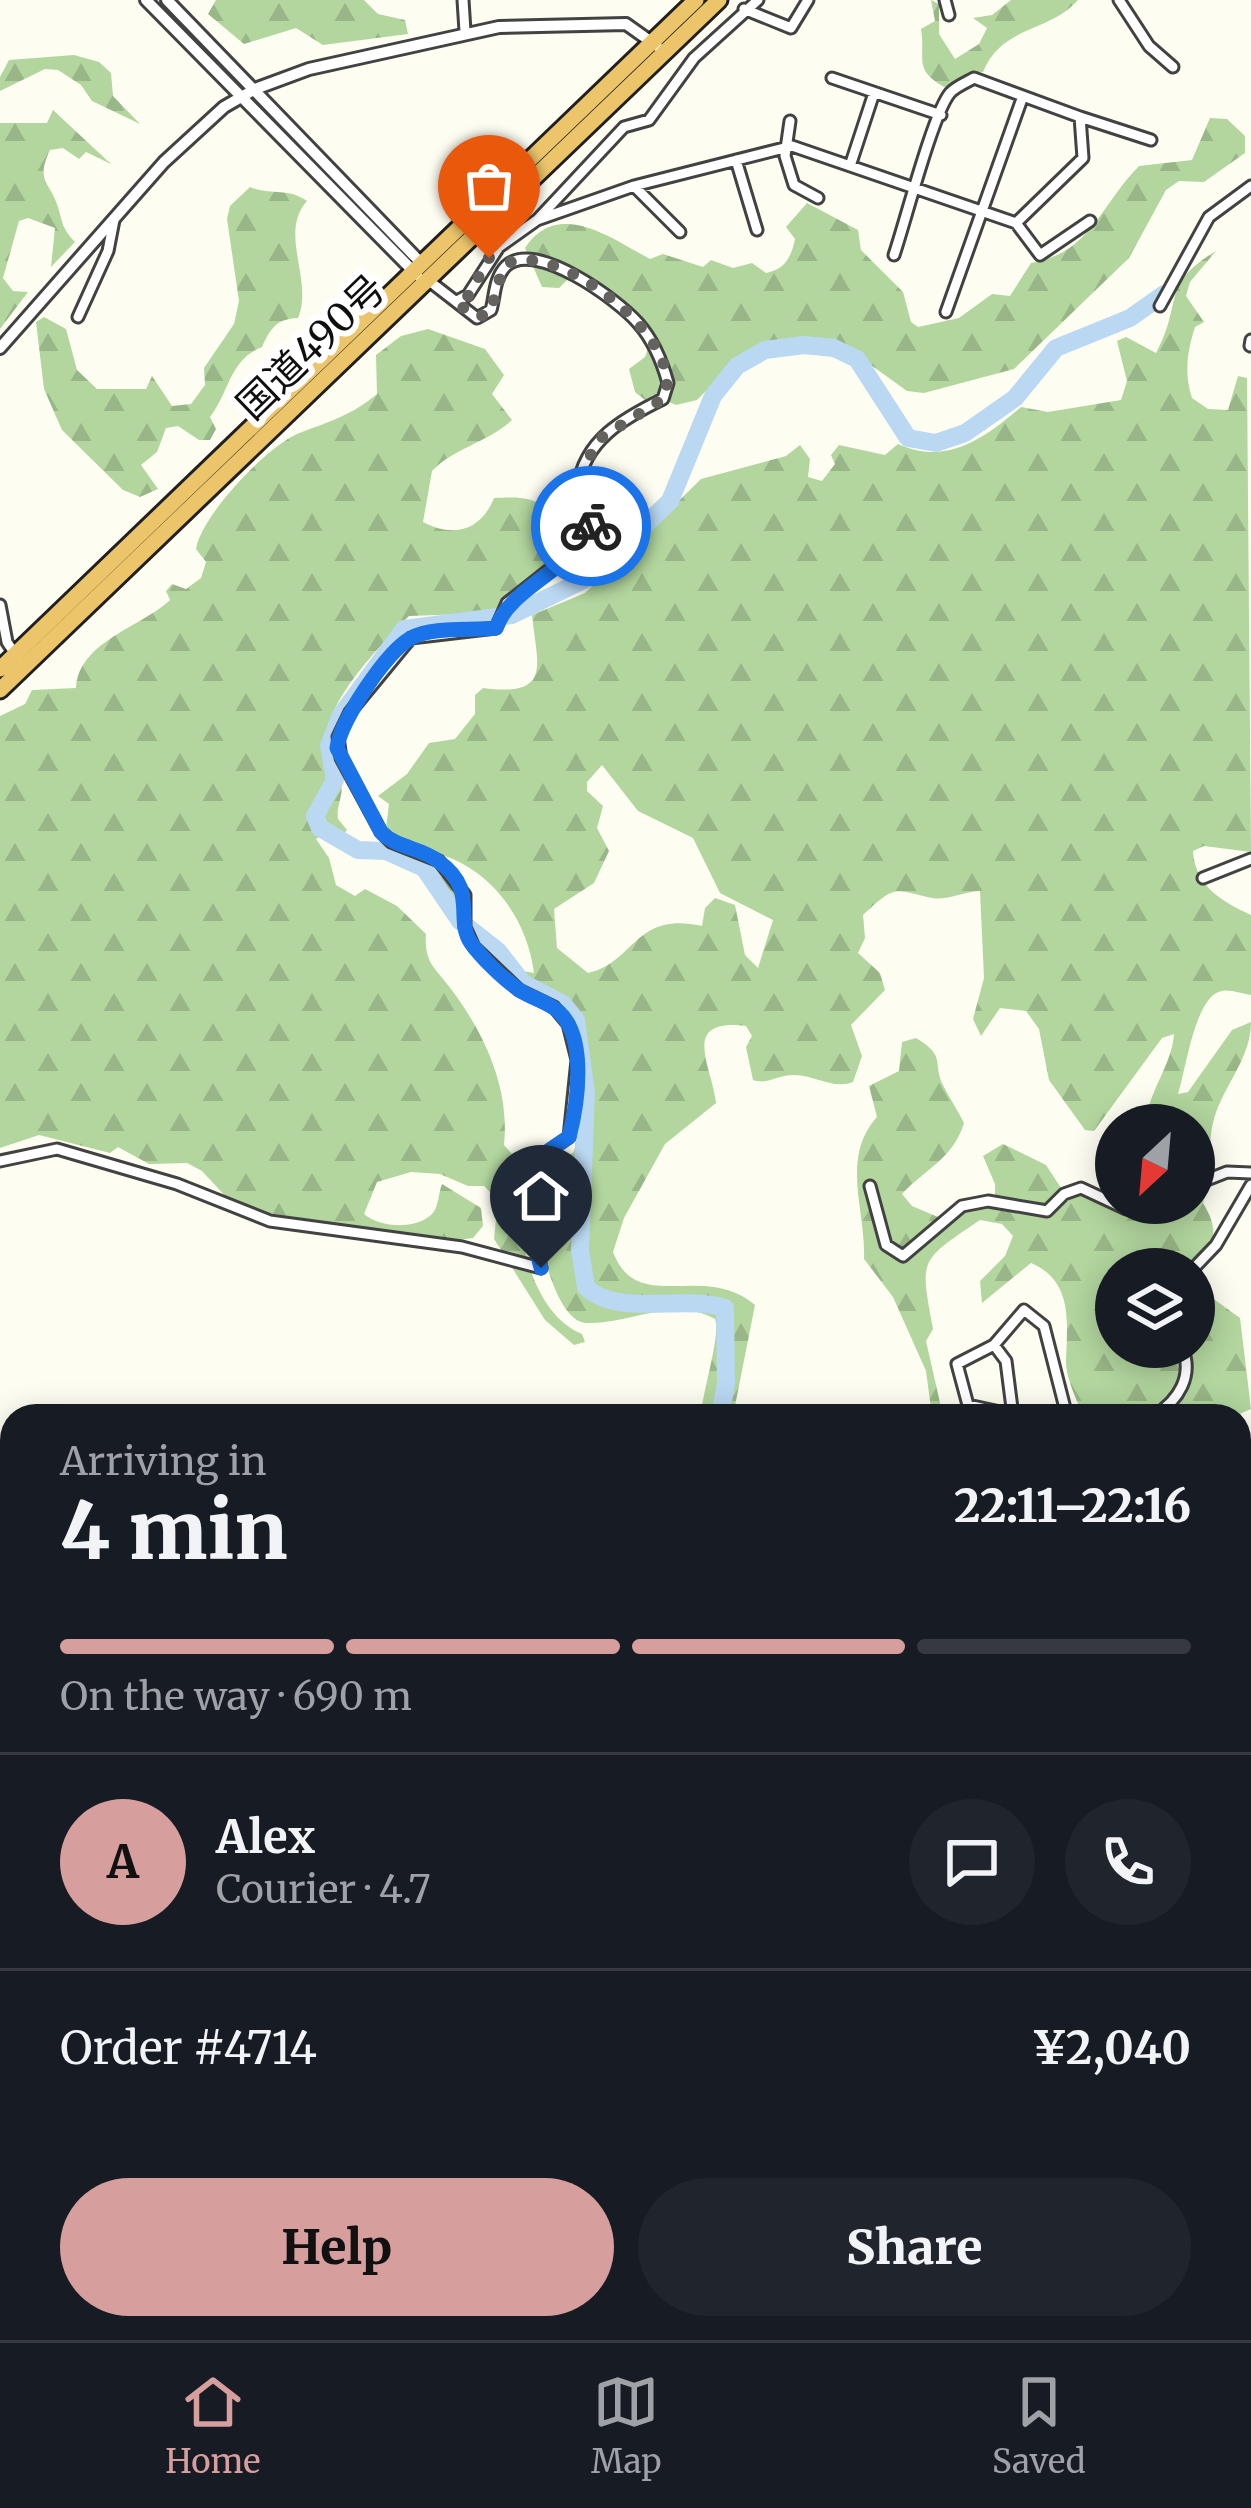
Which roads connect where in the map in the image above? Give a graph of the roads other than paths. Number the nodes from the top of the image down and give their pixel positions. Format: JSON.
{"nodes":[{"id":1,"x":146,"y":0,"type":"edge"},
{"id":2,"x":167,"y":0,"type":"edge"},
{"id":3,"x":463,"y":0,"type":"edge"},
{"id":4,"x":696,"y":0,"type":"edge"},
{"id":5,"x":719,"y":0,"type":"edge"},
{"id":6,"x":758,"y":0,"type":"edge"},
{"id":7,"x":808,"y":0,"type":"edge"},
{"id":8,"x":945,"y":0,"type":"edge"},
{"id":9,"x":1119,"y":0,"type":"edge"},
{"id":10,"x":744,"y":9,"type":"junction"},
{"id":11,"x":949,"y":15,"type":"dead end"},
{"id":12,"x":465,"y":31,"type":"junction"},
{"id":13,"x":658,"y":47,"type":"junction"},
{"id":14,"x":1172,"y":67,"type":"dead end"},
{"id":15,"x":832,"y":78,"type":"dead end"},
{"id":16,"x":255,"y":89,"type":"junction"},
{"id":17,"x":874,"y":93,"type":"junction"},
{"id":18,"x":1023,"y":96,"type":"junction"},
{"id":19,"x":240,"y":97,"type":"junction"},
{"id":20,"x":941,"y":115,"type":"junction"},
{"id":21,"x":1080,"y":117,"type":"junction"},
{"id":22,"x":790,"y":121,"type":"dead end"},
{"id":23,"x":1151,"y":140,"type":"dead end"},
{"id":24,"x":786,"y":148,"type":"junction"},
{"id":25,"x":736,"y":160,"type":"junction"},
{"id":26,"x":850,"y":166,"type":"junction"},
{"id":27,"x":634,"y":186,"type":"junction"},
{"id":28,"x":1251,"y":186,"type":"edge"},
{"id":29,"x":916,"y":189,"type":"junction"},
{"id":30,"x":818,"y":198,"type":"dead end"},
{"id":31,"x":981,"y":210,"type":"junction"},
{"id":32,"x":114,"y":220,"type":"junction"},
{"id":33,"x":537,"y":220,"type":"junction"},
{"id":34,"x":1090,"y":221,"type":"dead end"},
{"id":35,"x":1016,"y":223,"type":"junction"},
{"id":36,"x":757,"y":230,"type":"dead end"},
{"id":37,"x":680,"y":232,"type":"dead end"},
{"id":38,"x":894,"y":255,"type":"dead end"},
{"id":39,"x":421,"y":272,"type":"junction"},
{"id":40,"x":457,"y":301,"type":"junction"},
{"id":41,"x":1160,"y":306,"type":"dead end"},
{"id":42,"x":946,"y":312,"type":"dead end"},
{"id":43,"x":78,"y":317,"type":"dead end"},
{"id":44,"x":0,"y":348,"type":"edge"},
{"id":45,"x":0,"y":605,"type":"edge"},
{"id":46,"x":20,"y":660,"type":"junction"},
{"id":47,"x":0,"y":669,"type":"edge"},
{"id":48,"x":0,"y":690,"type":"edge"},
{"id":49,"x":1251,"y":859,"type":"edge"},
{"id":50,"x":1203,"y":878,"type":"dead end"},
{"id":51,"x":0,"y":1160,"type":"edge"},
{"id":52,"x":1251,"y":1173,"type":"edge"},
{"id":53,"x":1215,"y":1177,"type":"edge"},
{"id":54,"x":1251,"y":1185,"type":"edge"},
{"id":55,"x":871,"y":1186,"type":"dead end"},
{"id":56,"x":1095,"y":1195,"type":"edge"},
{"id":57,"x":1213,"y":1248,"type":"edge"},
{"id":58,"x":994,"y":1345,"type":"junction"},
{"id":59,"x":1185,"y":1368,"type":"edge"},
{"id":60,"x":968,"y":1404,"type":"edge"},
{"id":61,"x":1013,"y":1404,"type":"edge"},
{"id":62,"x":1064,"y":1404,"type":"edge"},
{"id":63,"x":1170,"y":1404,"type":"edge"}],
"edges":[{"from":1,"to":19,"type":"street"},
{"from":2,"to":16,"type":"street"},
{"from":3,"to":12,"type":"street"},
{"from":4,"to":13,"type":"highway","name":"国道490号"},
{"from":5,"to":13,"type":"highway","name":"国道490号"},
{"from":6,"to":10,"type":"street"},
{"from":7,"to":10,"type":"street"},
{"from":8,"to":11,"type":"street"},
{"from":9,"to":14,"type":"street"},
{"from":10,"to":33,"type":"street"},
{"from":12,"to":13,"type":"street"},
{"from":12,"to":16,"type":"street"},
{"from":13,"to":39,"type":"highway","name":"国道490号"},
{"from":15,"to":17,"type":"street"},
{"from":16,"to":19,"type":"street"},
{"from":16,"to":39,"type":"street"},
{"from":17,"to":20,"type":"street"},
{"from":17,"to":26,"type":"street"},
{"from":18,"to":20,"type":"street"},
{"from":18,"to":21,"type":"street"},
{"from":18,"to":31,"type":"street"},
{"from":19,"to":32,"type":"street"},
{"from":19,"to":39,"type":"street"},
{"from":20,"to":29,"type":"street"},
{"from":21,"to":23,"type":"street"},
{"from":21,"to":35,"type":"street"},
{"from":22,"to":24,"type":"street"},
{"from":24,"to":25,"type":"street"},
{"from":24,"to":26,"type":"street"},
{"from":24,"to":30,"type":"street"},
{"from":25,"to":27,"type":"street"},
{"from":25,"to":36,"type":"street"},
{"from":26,"to":29,"type":"street"},
{"from":27,"to":33,"type":"street"},
{"from":27,"to":37,"type":"street"},
{"from":28,"to":41,"type":"street"},
{"from":29,"to":31,"type":"street"},
{"from":29,"to":38,"type":"street"},
{"from":31,"to":35,"type":"street"},
{"from":31,"to":42,"type":"street"},
{"from":32,"to":43,"type":"street"},
{"from":32,"to":44,"type":"street"},
{"from":33,"to":40,"type":"street"},
{"from":34,"to":35,"type":"street"},
{"from":39,"to":40,"type":"street"},
{"from":39,"to":46,"type":"highway","name":"国道490号"},
{"from":40,"to":51,"type":"street"},
{"from":45,"to":46,"type":"street"},
{"from":46,"to":47,"type":"highway","name":"国道490号"},
{"from":46,"to":48,"type":"highway","name":"国道490号"},
{"from":49,"to":50,"type":"street"},
{"from":52,"to":53,"type":"street"},
{"from":54,"to":57,"type":"street"},
{"from":55,"to":56,"type":"street"},
{"from":58,"to":60,"type":"street"},
{"from":58,"to":61,"type":"street"},
{"from":58,"to":62,"type":"street"},
{"from":59,"to":63,"type":"street"}]}
